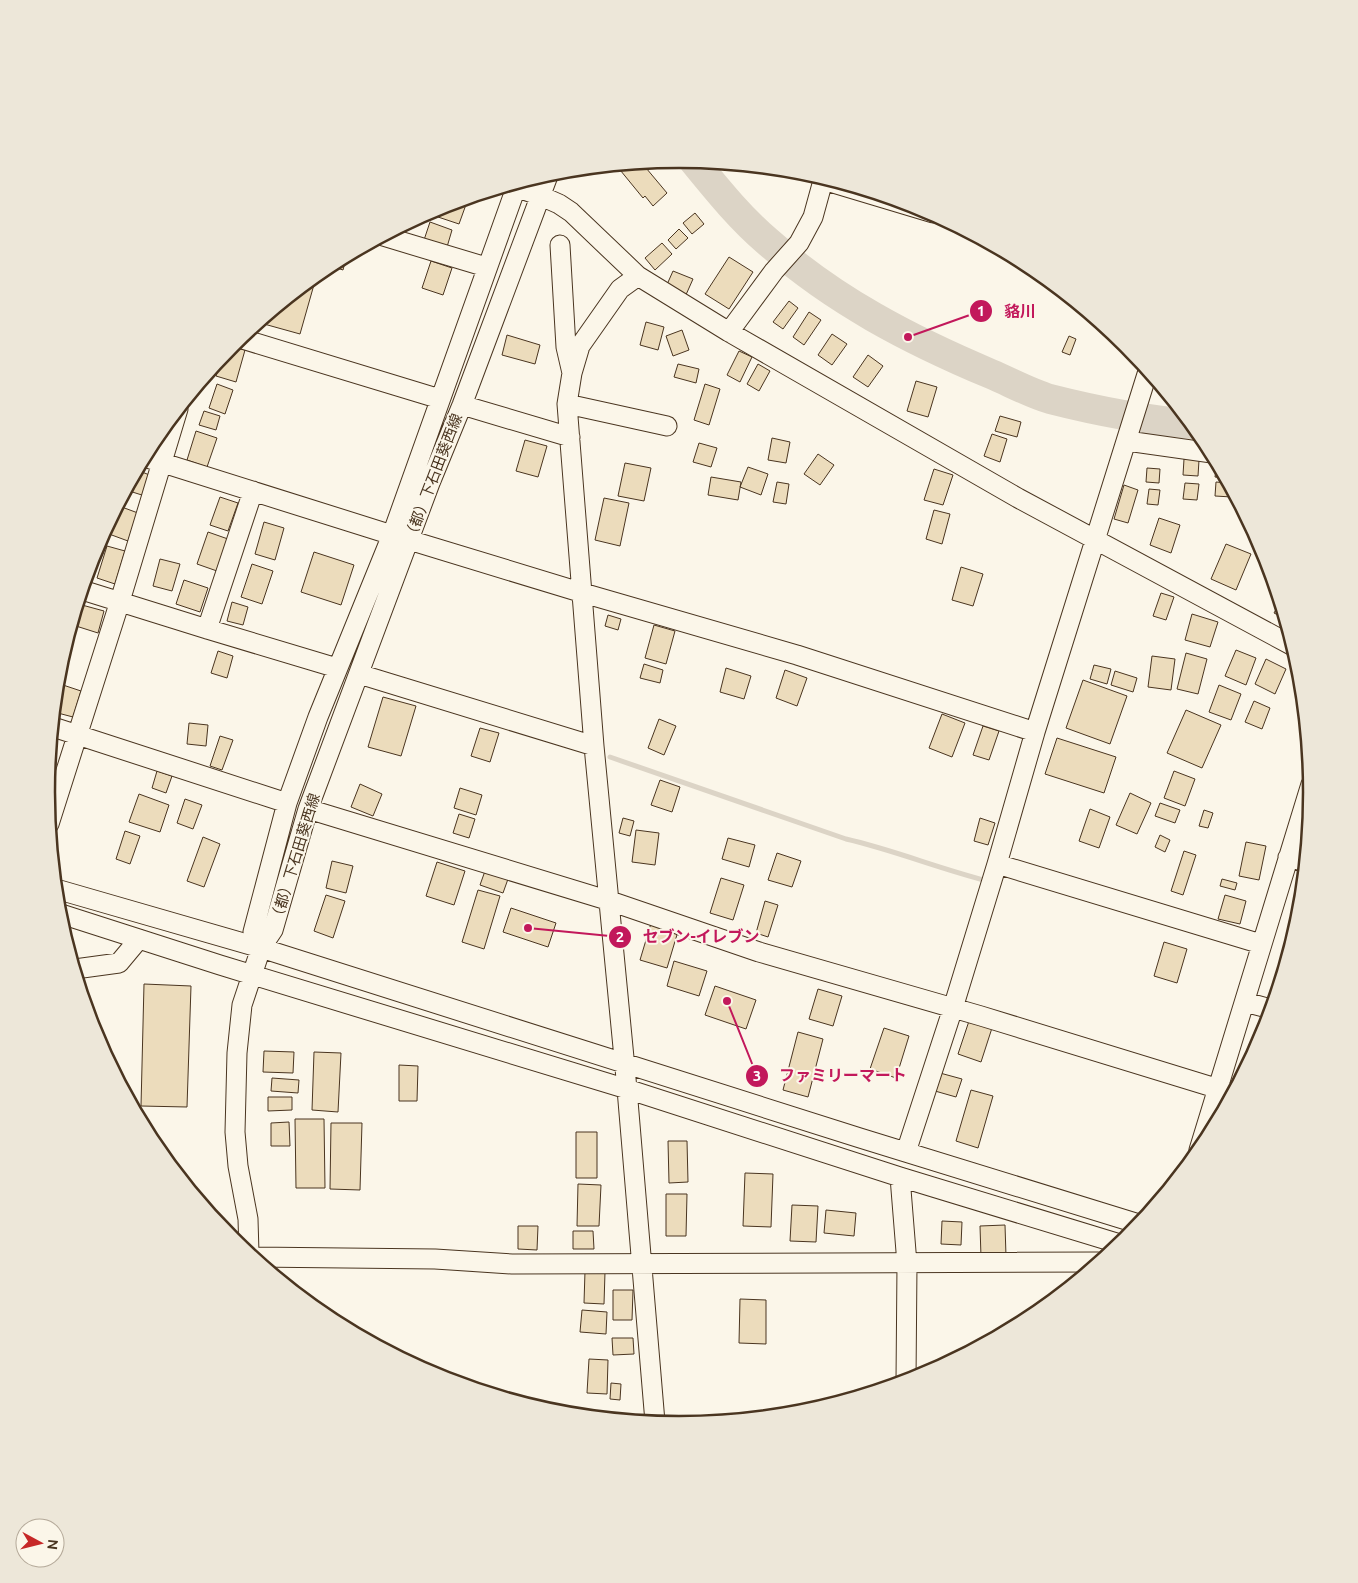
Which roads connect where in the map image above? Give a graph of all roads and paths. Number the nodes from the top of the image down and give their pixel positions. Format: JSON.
{"nodes":[{"id":1,"x":547,"y":182,"type":"edge"},
{"id":2,"x":822,"y":184,"type":"edge"},
{"id":3,"x":521,"y":188,"type":"edge"},
{"id":4,"x":512,"y":191,"type":"edge"},
{"id":5,"x":541,"y":196,"type":"junction"},
{"id":6,"x":391,"y":238,"type":"edge"},
{"id":7,"x":560,"y":245,"type":"dead end"},
{"id":8,"x":486,"y":266,"type":"junction"},
{"id":9,"x":638,"y":276,"type":"junction"},
{"id":10,"x":729,"y":332,"type":"junction"},
{"id":11,"x":248,"y":340,"type":"edge"},
{"id":12,"x":572,"y":373,"type":"junction"},
{"id":13,"x":1146,"y":378,"type":"edge"},
{"id":14,"x":440,"y":399,"type":"junction"},
{"id":15,"x":567,"y":404,"type":"junction"},
{"id":16,"x":462,"y":405,"type":"junction"},
{"id":17,"x":667,"y":426,"type":"dead end"},
{"id":18,"x":172,"y":428,"type":"edge"},
{"id":19,"x":570,"y":437,"type":"junction"},
{"id":20,"x":1128,"y":437,"type":"junction"},
{"id":21,"x":1202,"y":451,"type":"edge"},
{"id":22,"x":151,"y":459,"type":"edge"},
{"id":23,"x":162,"y":463,"type":"junction"},
{"id":24,"x":253,"y":491,"type":"junction"},
{"id":25,"x":400,"y":537,"type":"junction"},
{"id":26,"x":1097,"y":539,"type":"junction"},
{"id":27,"x":88,"y":592,"type":"edge"},
{"id":28,"x":583,"y":593,"type":"junction"},
{"id":29,"x":120,"y":601,"type":"junction"},
{"id":30,"x":207,"y":629,"type":"junction"},
{"id":31,"x":1285,"y":642,"type":"edge"},
{"id":32,"x":338,"y":668,"type":"junction"},
{"id":33,"x":359,"y":674,"type":"junction"},
{"id":34,"x":58,"y":729,"type":"edge"},
{"id":35,"x":1035,"y":732,"type":"junction"},
{"id":36,"x":77,"y":735,"type":"junction"},
{"id":37,"x":594,"y":746,"type":"junction"},
{"id":38,"x":287,"y":802,"type":"junction"},
{"id":39,"x":55,"y":806,"type":"edge"},
{"id":40,"x":308,"y":809,"type":"junction"},
{"id":41,"x":1302,"y":829,"type":"edge"},
{"id":42,"x":1296,"y":860,"type":"edge"},
{"id":43,"x":997,"y":864,"type":"junction"},
{"id":44,"x":63,"y":891,"type":"edge"},
{"id":45,"x":610,"y":901,"type":"junction"},
{"id":46,"x":68,"y":916,"type":"edge"},
{"id":47,"x":139,"y":939,"type":"junction"},
{"id":48,"x":1261,"y":944,"type":"junction"},
{"id":49,"x":261,"y":948,"type":"junction"},
{"id":50,"x":81,"y":968,"type":"edge"},
{"id":51,"x":253,"y":974,"type":"junction"},
{"id":52,"x":1245,"y":1002,"type":"junction"},
{"id":53,"x":1264,"y":1007,"type":"edge"},
{"id":54,"x":953,"y":1008,"type":"junction"},
{"id":55,"x":625,"y":1064,"type":"junction"},
{"id":56,"x":628,"y":1089,"type":"junction"},
{"id":57,"x":1225,"y":1091,"type":"edge"},
{"id":58,"x":906,"y":1152,"type":"junction"},
{"id":59,"x":900,"y":1178,"type":"junction"},
{"id":60,"x":1131,"y":1221,"type":"edge"},
{"id":61,"x":1111,"y":1241,"type":"edge"},
{"id":62,"x":249,"y":1243,"type":"edge"},
{"id":63,"x":264,"y":1257,"type":"edge"},
{"id":64,"x":643,"y":1262,"type":"junction"},
{"id":65,"x":1089,"y":1262,"type":"edge"},
{"id":66,"x":907,"y":1264,"type":"junction"},
{"id":67,"x":906,"y":1372,"type":"edge"},
{"id":68,"x":654,"y":1415,"type":"edge"}],
"edges":[{"from":1,"to":5,"type":"street","name":"（都）下石田葵西線"},
{"from":2,"to":10,"type":"street"},
{"from":3,"to":5,"type":"street"},
{"from":4,"to":8,"type":"street","name":"（都）下石田葵西線"},
{"from":5,"to":9,"type":"street"},
{"from":5,"to":16,"type":"street","name":"（都）下石田葵西線"},
{"from":6,"to":8,"type":"street"},
{"from":7,"to":12,"type":"street"},
{"from":8,"to":14,"type":"street","name":"（都）下石田葵西線"},
{"from":9,"to":10,"type":"street"},
{"from":9,"to":12,"type":"street"},
{"from":10,"to":26,"type":"street"},
{"from":11,"to":14,"type":"street"},
{"from":12,"to":15,"type":"street"},
{"from":13,"to":20,"type":"street"},
{"from":14,"to":25,"type":"street","name":"（都）下石田葵西線"},
{"from":15,"to":17,"type":"street"},
{"from":15,"to":19,"type":"street"},
{"from":16,"to":19,"type":"street"},
{"from":16,"to":25,"type":"street","name":"（都）下石田葵西線"},
{"from":18,"to":23,"type":"street"},
{"from":19,"to":28,"type":"street"},
{"from":20,"to":21,"type":"street"},
{"from":20,"to":26,"type":"street"},
{"from":22,"to":23,"type":"street"},
{"from":23,"to":24,"type":"street"},
{"from":23,"to":29,"type":"street"},
{"from":24,"to":25,"type":"street"},
{"from":24,"to":30,"type":"street"},
{"from":25,"to":28,"type":"street"},
{"from":25,"to":32,"type":"street","name":"（都）下石田葵西線"},
{"from":25,"to":33,"type":"street","name":"（都）下石田葵西線"},
{"from":26,"to":31,"type":"street"},
{"from":26,"to":35,"type":"street"},
{"from":27,"to":29,"type":"street"},
{"from":28,"to":35,"type":"street"},
{"from":28,"to":37,"type":"street"},
{"from":29,"to":30,"type":"street"},
{"from":29,"to":36,"type":"street"},
{"from":30,"to":32,"type":"street"},
{"from":32,"to":38,"type":"street","name":"（都）下石田葵西線"},
{"from":33,"to":37,"type":"street"},
{"from":33,"to":40,"type":"street","name":"（都）下石田葵西線"},
{"from":34,"to":36,"type":"street"},
{"from":35,"to":43,"type":"street"},
{"from":36,"to":38,"type":"street"},
{"from":36,"to":39,"type":"street"},
{"from":37,"to":45,"type":"street"},
{"from":38,"to":49,"type":"street","name":"（都）下石田葵西線"},
{"from":40,"to":45,"type":"street"},
{"from":40,"to":49,"type":"street","name":"（都）下石田葵西線"},
{"from":41,"to":42,"type":"street"},
{"from":42,"to":48,"type":"street"},
{"from":43,"to":48,"type":"street"},
{"from":43,"to":54,"type":"street"},
{"from":44,"to":49,"type":"street"},
{"from":45,"to":54,"type":"street"},
{"from":45,"to":55,"type":"street"},
{"from":46,"to":47,"type":"street"},
{"from":47,"to":50,"type":"street"},
{"from":47,"to":51,"type":"street"},
{"from":48,"to":52,"type":"street"},
{"from":49,"to":51,"type":"street"},
{"from":49,"to":55,"type":"street"},
{"from":51,"to":56,"type":"street"},
{"from":51,"to":62,"type":"street"},
{"from":52,"to":53,"type":"street"},
{"from":52,"to":57,"type":"street"},
{"from":54,"to":57,"type":"street"},
{"from":54,"to":58,"type":"street"},
{"from":55,"to":56,"type":"street"},
{"from":55,"to":58,"type":"street"},
{"from":56,"to":59,"type":"street"},
{"from":56,"to":64,"type":"street"},
{"from":58,"to":60,"type":"street"},
{"from":59,"to":61,"type":"street"},
{"from":59,"to":66,"type":"street"},
{"from":63,"to":64,"type":"street"},
{"from":64,"to":66,"type":"street"},
{"from":64,"to":68,"type":"street"},
{"from":65,"to":66,"type":"street"},
{"from":66,"to":67,"type":"street"}]}
